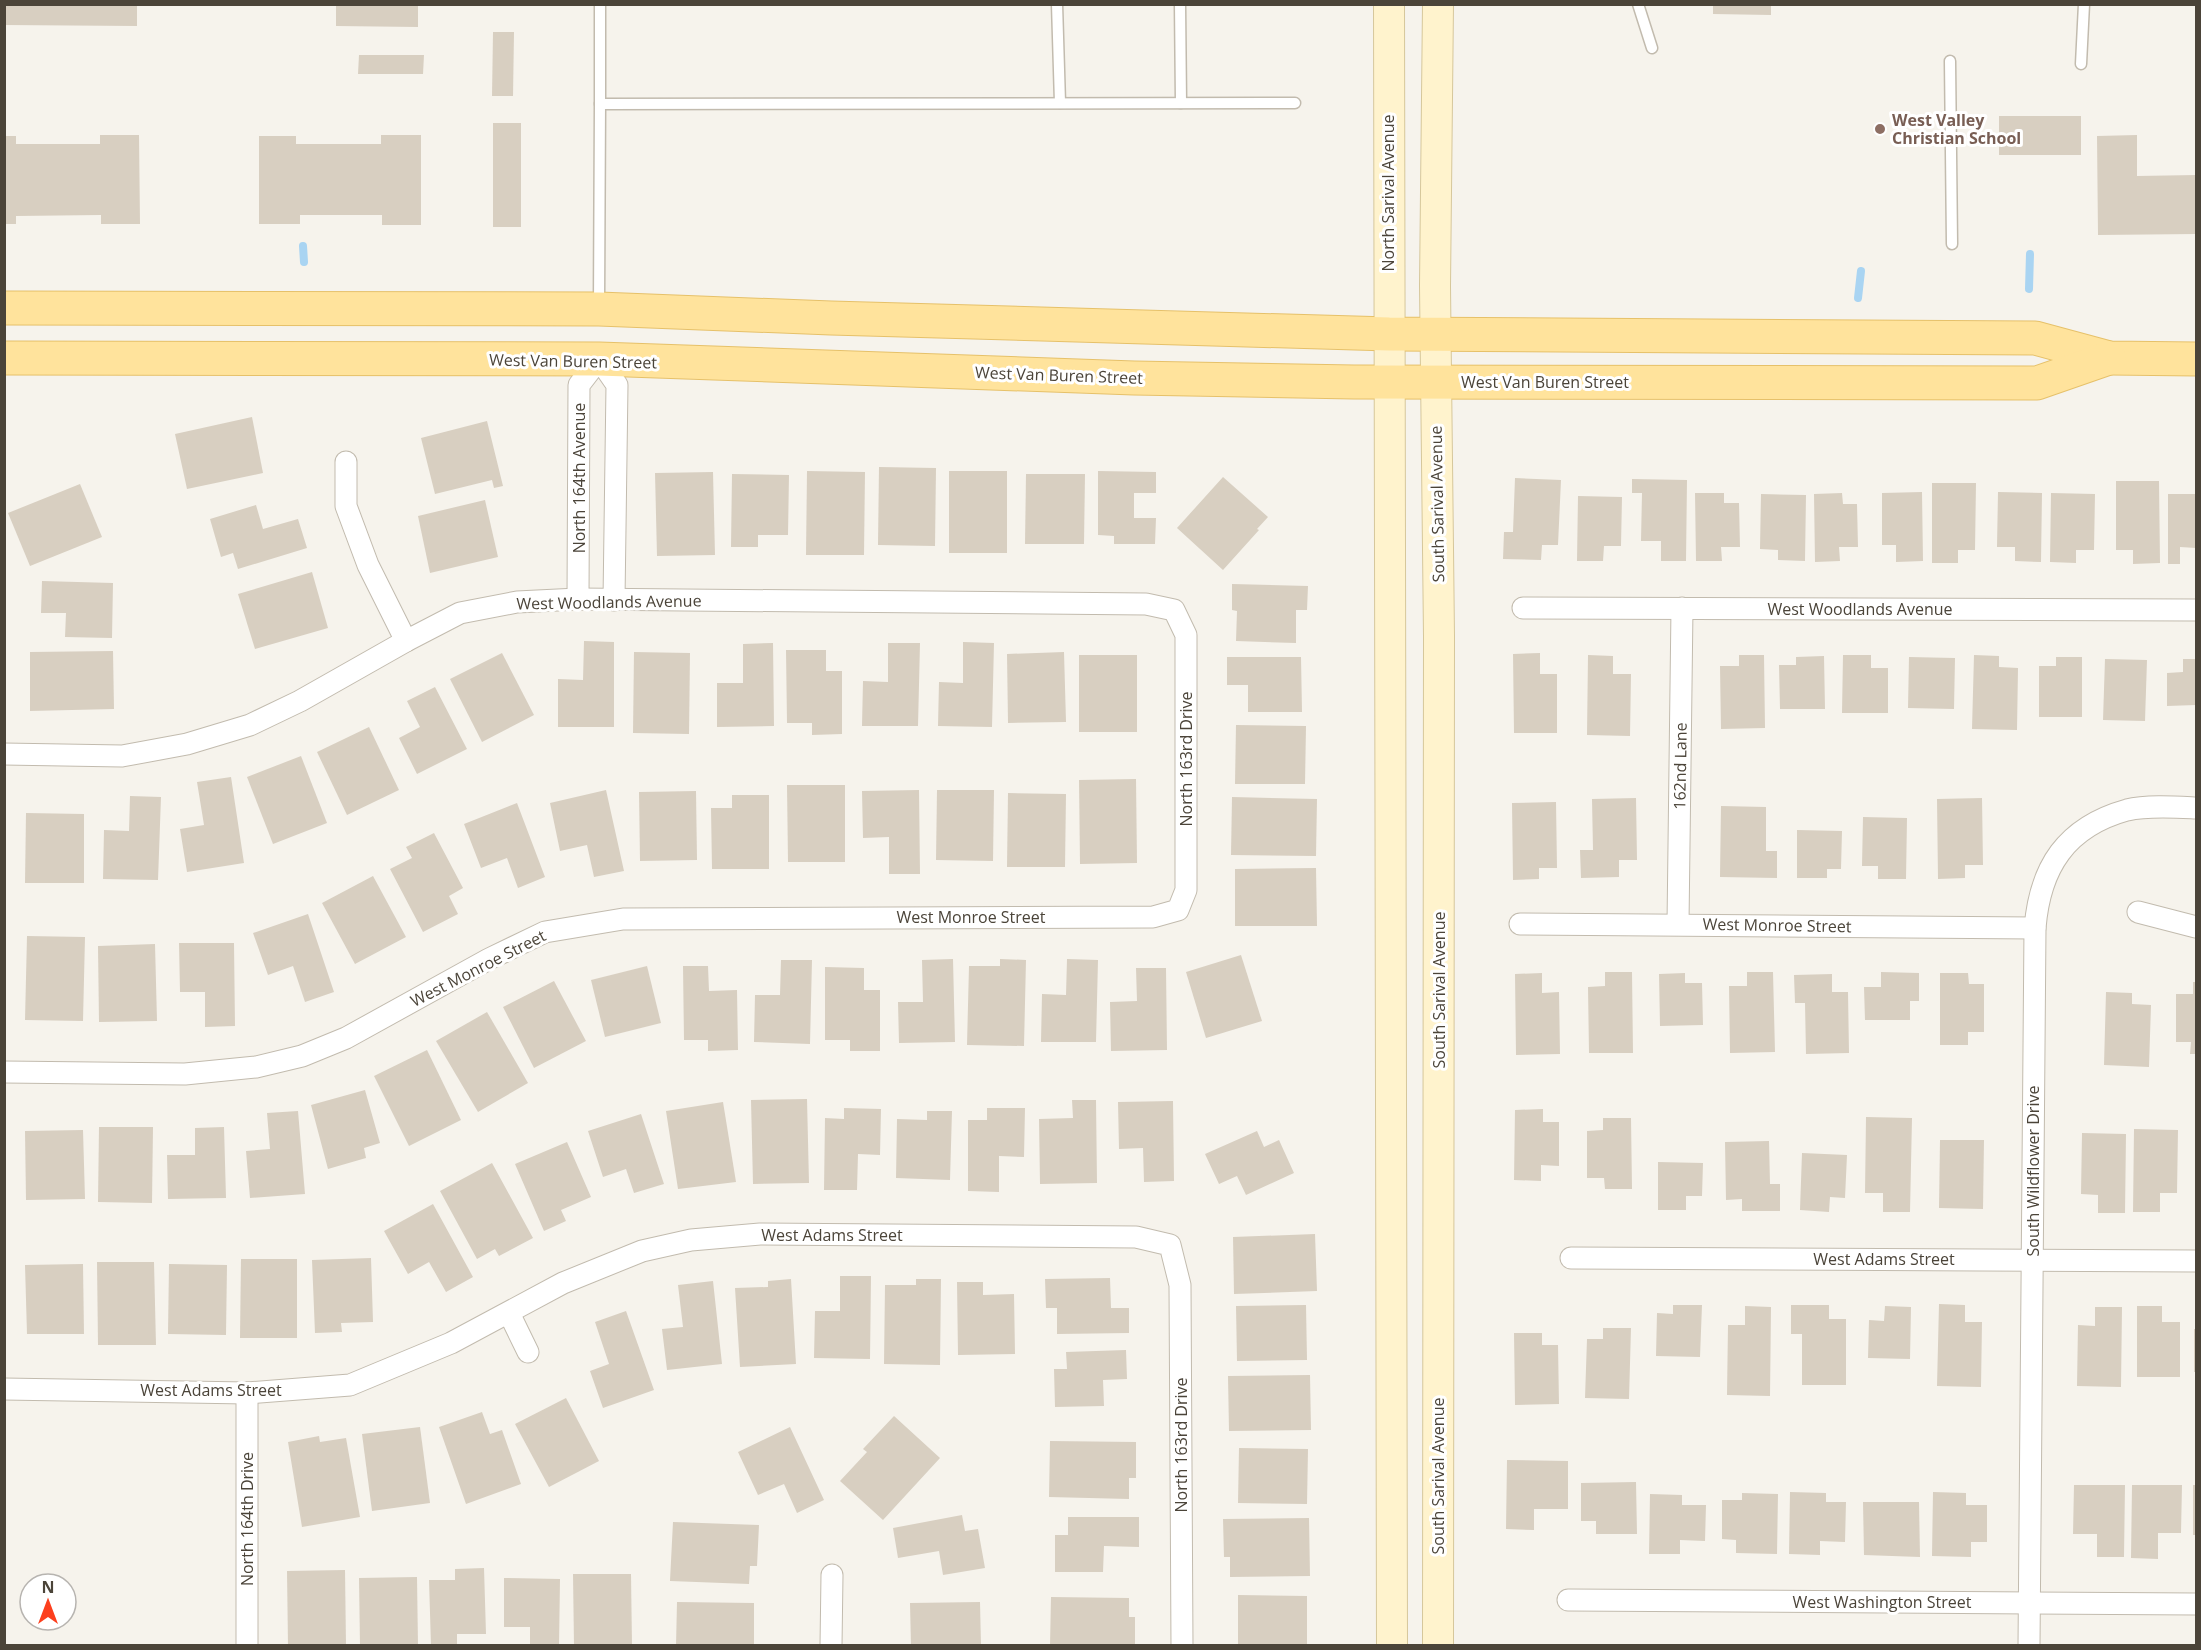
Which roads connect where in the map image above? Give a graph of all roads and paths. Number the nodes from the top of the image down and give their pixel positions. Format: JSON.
{"nodes":[{"id":1,"x":600,"y":4,"type":"edge"},
{"id":2,"x":1057,"y":4,"type":"edge"},
{"id":3,"x":1180,"y":4,"type":"edge"},
{"id":4,"x":1389,"y":4,"type":"edge"},
{"id":5,"x":1438,"y":4,"type":"edge"},
{"id":6,"x":1638,"y":4,"type":"edge"},
{"id":7,"x":2084,"y":4,"type":"edge"},
{"id":8,"x":1652,"y":48,"type":"dead end"},
{"id":9,"x":1950,"y":61,"type":"dead end"},
{"id":10,"x":2080,"y":64,"type":"dead end"},
{"id":11,"x":1060,"y":103,"type":"junction"},
{"id":12,"x":1181,"y":103,"type":"junction"},
{"id":13,"x":1295,"y":103,"type":"dead end"},
{"id":14,"x":600,"y":104,"type":"junction"},
{"id":15,"x":1952,"y":244,"type":"dead end"},
{"id":16,"x":4,"y":308,"type":"edge"},
{"id":17,"x":599,"y":309,"type":"junction"},
{"id":18,"x":1389,"y":334,"type":"junction"},
{"id":19,"x":1436,"y":335,"type":"junction"},
{"id":20,"x":4,"y":358,"type":"edge"},
{"id":21,"x":2109,"y":358,"type":"junction"},
{"id":22,"x":599,"y":359,"type":"junction"},
{"id":23,"x":2196,"y":359,"type":"edge"},
{"id":24,"x":1389,"y":382,"type":"junction"},
{"id":25,"x":1436,"y":382,"type":"junction"},
{"id":26,"x":346,"y":462,"type":"dead end"},
{"id":27,"x":578,"y":599,"type":"junction"},
{"id":28,"x":614,"y":600,"type":"junction"},
{"id":29,"x":1523,"y":608,"type":"dead end"},
{"id":30,"x":1682,"y":608,"type":"junction"},
{"id":31,"x":1174,"y":610,"type":"joint"},
{"id":32,"x":2196,"y":610,"type":"edge"},
{"id":33,"x":406,"y":641,"type":"junction"},
{"id":34,"x":4,"y":754,"type":"edge"},
{"id":35,"x":2196,"y":808,"type":"edge"},
{"id":36,"x":1178,"y":910,"type":"joint"},
{"id":37,"x":2138,"y":912,"type":"dead end"},
{"id":38,"x":1520,"y":924,"type":"dead end"},
{"id":39,"x":1678,"y":924,"type":"junction"},
{"id":40,"x":2196,"y":927,"type":"edge"},
{"id":41,"x":2035,"y":928,"type":"junction"},
{"id":42,"x":4,"y":1072,"type":"edge"},
{"id":43,"x":1170,"y":1245,"type":"joint"},
{"id":44,"x":1571,"y":1258,"type":"dead end"},
{"id":45,"x":2032,"y":1260,"type":"junction"},
{"id":46,"x":2196,"y":1261,"type":"edge"},
{"id":47,"x":509,"y":1313,"type":"junction"},
{"id":48,"x":528,"y":1352,"type":"dead end"},
{"id":49,"x":4,"y":1389,"type":"edge"},
{"id":50,"x":247,"y":1393,"type":"junction"},
{"id":51,"x":832,"y":1575,"type":"dead end"},
{"id":52,"x":1568,"y":1600,"type":"dead end"},
{"id":53,"x":2030,"y":1604,"type":"junction"},
{"id":54,"x":2196,"y":1604,"type":"edge"},
{"id":55,"x":247,"y":1646,"type":"edge"},
{"id":56,"x":831,"y":1646,"type":"edge"},
{"id":57,"x":1182,"y":1646,"type":"edge"},
{"id":58,"x":1392,"y":1646,"type":"edge"},
{"id":59,"x":1438,"y":1646,"type":"edge"},
{"id":60,"x":2029,"y":1646,"type":"edge"}],
"edges":[{"from":1,"to":14,"type":"lane"},
{"from":2,"to":11,"type":"lane"},
{"from":3,"to":12,"type":"lane"},
{"from":4,"to":18,"type":"main road","name":"North Sarival Avenue"},
{"from":5,"to":19,"type":"main road"},
{"from":6,"to":8,"type":"lane"},
{"from":7,"to":10,"type":"lane"},
{"from":9,"to":15,"type":"lane"},
{"from":11,"to":12,"type":"lane"},
{"from":11,"to":14,"type":"lane"},
{"from":12,"to":13,"type":"lane"},
{"from":14,"to":17,"type":"lane"},
{"from":16,"to":17,"type":"main road","name":"West Van Buren Street"},
{"from":17,"to":18,"type":"main road","name":"West Van Buren Street"},
{"from":17,"to":22,"type":"main road"},
{"from":18,"to":19,"type":"main road","name":"West Van Buren Street"},
{"from":18,"to":24,"type":"main road","name":"North Sarival Avenue"},
{"from":19,"to":21,"type":"main road","name":"West Van Buren Street"},
{"from":19,"to":25,"type":"main road","name":"South Sarival Avenue"},
{"from":20,"to":22,"type":"main road","name":"West Van Buren Street"},
{"from":21,"to":23,"type":"main road","name":"West Van Buren Street"},
{"from":21,"to":25,"type":"main road","name":"West Van Buren Street"},
{"from":22,"to":24,"type":"main road","name":"West Van Buren Street"},
{"from":22,"to":27,"type":"street","name":"North 164th Avenue"},
{"from":22,"to":28,"type":"street"},
{"from":24,"to":25,"type":"main road","name":"West Van Buren Street"},
{"from":24,"to":58,"type":"main road"},
{"from":25,"to":59,"type":"main road","name":"South Sarival Avenue"},
{"from":26,"to":33,"type":"street"},
{"from":27,"to":28,"type":"street","name":"West Woodlands Avenue"},
{"from":27,"to":33,"type":"street","name":"West Woodlands Avenue"},
{"from":28,"to":31,"type":"street","name":"West Woodlands Avenue"},
{"from":29,"to":30,"type":"street","name":"West Woodlands Avenue"},
{"from":30,"to":32,"type":"street","name":"West Woodlands Avenue"},
{"from":30,"to":39,"type":"street","name":"162nd Lane"},
{"from":31,"to":36,"type":"street","name":"North 163rd Drive"},
{"from":33,"to":34,"type":"street","name":"West Woodlands Avenue"},
{"from":35,"to":41,"type":"street","name":"South Wildflower Drive"},
{"from":36,"to":42,"type":"street","name":"West Monroe Street"},
{"from":37,"to":40,"type":"street"},
{"from":38,"to":39,"type":"street","name":"West Monroe Street"},
{"from":39,"to":41,"type":"street","name":"West Monroe Street"},
{"from":41,"to":45,"type":"street","name":"South Wildflower Drive"},
{"from":43,"to":47,"type":"street","name":"West Adams Street"},
{"from":43,"to":57,"type":"street","name":"North 163rd Drive"},
{"from":44,"to":45,"type":"street","name":"West Adams Street"},
{"from":45,"to":46,"type":"street","name":"West Adams Street"},
{"from":45,"to":53,"type":"street","name":"South Wildflower Drive"},
{"from":47,"to":48,"type":"street"},
{"from":47,"to":50,"type":"street","name":"West Adams Street"},
{"from":49,"to":50,"type":"street","name":"West Adams Street"},
{"from":50,"to":55,"type":"street","name":"North 164th Drive"},
{"from":51,"to":56,"type":"street"},
{"from":52,"to":53,"type":"street","name":"West Washington Street"},
{"from":53,"to":54,"type":"street","name":"West Washington Street"},
{"from":53,"to":60,"type":"street","name":"South Wildflower Drive"}]}
